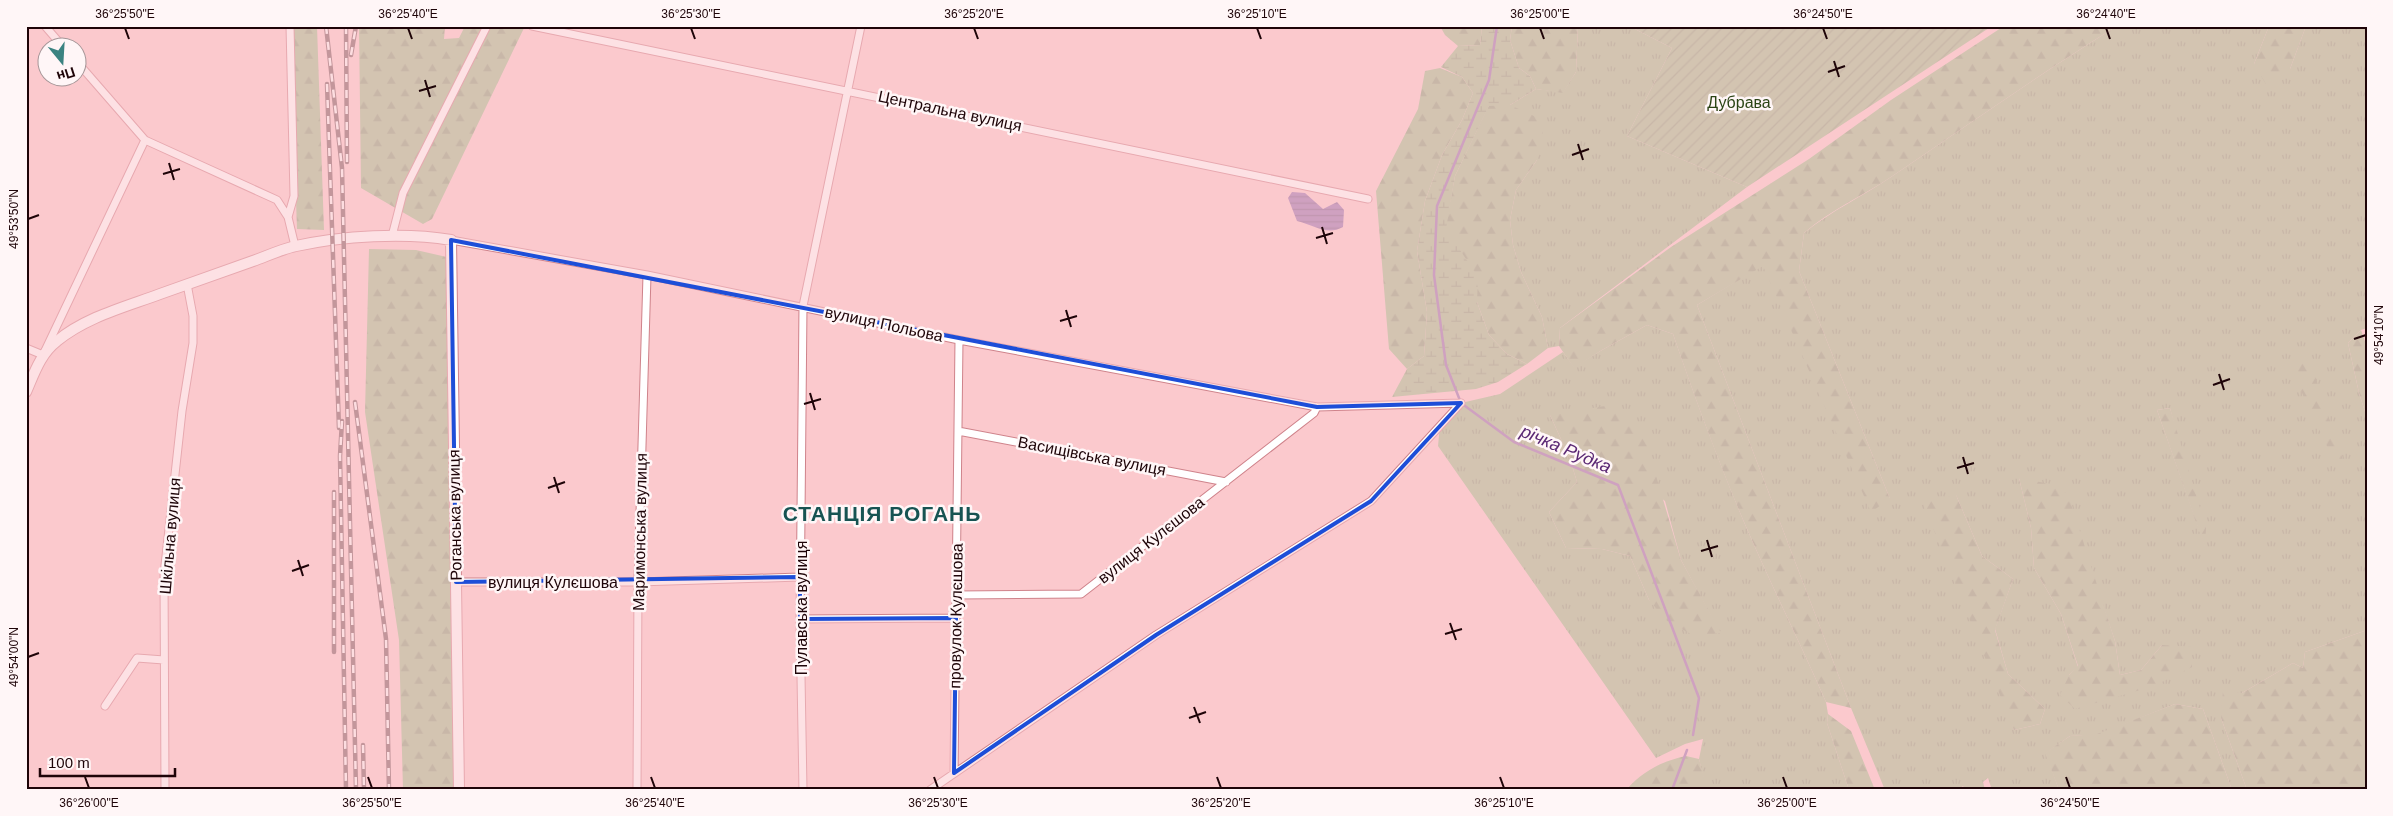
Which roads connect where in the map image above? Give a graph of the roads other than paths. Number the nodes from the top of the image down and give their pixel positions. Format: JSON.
{"nodes":[{"id":1,"x":45,"y":26,"type":"edge"},
{"id":2,"x":290,"y":26,"type":"edge"},
{"id":3,"x":487,"y":26,"type":"edge"},
{"id":4,"x":532,"y":26,"type":"edge"},
{"id":5,"x":861,"y":26,"type":"edge"},
{"id":6,"x":55,"y":38,"type":"edge"},
{"id":7,"x":88,"y":74,"type":"edge"},
{"id":8,"x":850,"y":90,"type":"junction"},
{"id":9,"x":145,"y":140,"type":"junction"},
{"id":10,"x":1368,"y":199,"type":"dead end"},
{"id":11,"x":288,"y":216,"type":"junction"},
{"id":12,"x":392,"y":236,"type":"junction"},
{"id":13,"x":451,"y":240,"type":"junction"},
{"id":14,"x":295,"y":246,"type":"junction"},
{"id":15,"x":647,"y":275,"type":"junction"},
{"id":16,"x":187,"y":284,"type":"junction"},
{"id":17,"x":803,"y":306,"type":"junction"},
{"id":18,"x":959,"y":340,"type":"junction"},
{"id":19,"x":26,"y":348,"type":"edge"},
{"id":20,"x":42,"y":355,"type":"junction"},
{"id":21,"x":26,"y":392,"type":"edge"},
{"id":22,"x":1317,"y":407,"type":"junction"},
{"id":23,"x":958,"y":431,"type":"junction"},
{"id":24,"x":1226,"y":482,"type":"junction"},
{"id":25,"x":800,"y":577,"type":"junction"},
{"id":26,"x":456,"y":582,"type":"junction"},
{"id":27,"x":638,"y":582,"type":"junction"},
{"id":28,"x":956,"y":596,"type":"junction"},
{"id":29,"x":956,"y":618,"type":"junction"},
{"id":30,"x":800,"y":619,"type":"junction"},
{"id":31,"x":164,"y":660,"type":"junction"},
{"id":32,"x":105,"y":706,"type":"dead end"},
{"id":33,"x":954,"y":773,"type":"junction"},
{"id":34,"x":165,"y":790,"type":"edge"},
{"id":35,"x":459,"y":790,"type":"edge"},
{"id":36,"x":636,"y":790,"type":"edge"},
{"id":37,"x":803,"y":790,"type":"edge"},
{"id":38,"x":930,"y":790,"type":"edge"}],
"edges":[{"from":1,"to":6,"type":"street"},
{"from":2,"to":11,"type":"street"},
{"from":3,"to":12,"type":"street"},
{"from":4,"to":8,"type":"street","name":"Центральна вулиця"},
{"from":5,"to":8,"type":"street","name":"Пулавська вулиця"},
{"from":7,"to":9,"type":"street"},
{"from":8,"to":10,"type":"street","name":"Центральна вулиця"},
{"from":8,"to":17,"type":"street","name":"Пулавська вулиця"},
{"from":9,"to":11,"type":"street"},
{"from":9,"to":20,"type":"street"},
{"from":11,"to":14,"type":"street"},
{"from":12,"to":13,"type":"street"},
{"from":12,"to":14,"type":"street"},
{"from":13,"to":15,"type":"street","name":"вулиця Польова"},
{"from":13,"to":26,"type":"street","name":"Роганська вулиця"},
{"from":14,"to":16,"type":"street"},
{"from":15,"to":17,"type":"street","name":"вулиця Польова"},
{"from":15,"to":27,"type":"street","name":"Маримонська вулиця"},
{"from":16,"to":20,"type":"street"},
{"from":16,"to":31,"type":"street","name":"Шкільна вулиця"},
{"from":17,"to":18,"type":"street","name":"вулиця Польова"},
{"from":17,"to":25,"type":"street","name":"Пулавська вулиця"},
{"from":18,"to":22,"type":"street","name":"вулиця Польова"},
{"from":18,"to":23,"type":"street","name":"провулок Кулєшова"},
{"from":19,"to":20,"type":"street"},
{"from":20,"to":21,"type":"street"},
{"from":22,"to":24,"type":"street","name":"вулиця Кулєшова"},
{"from":22,"to":33,"type":"street","name":"вулиця Польова"},
{"from":23,"to":24,"type":"street","name":"Васищівська вулиця"},
{"from":23,"to":28,"type":"street","name":"провулок Кулєшова"},
{"from":24,"to":28,"type":"street","name":"вулиця Кулєшова"},
{"from":25,"to":27,"type":"street","name":"вулиця Кулєшова"},
{"from":25,"to":30,"type":"street","name":"Пулавська вулиця"},
{"from":26,"to":27,"type":"street","name":"вулиця Кулєшова"},
{"from":26,"to":35,"type":"street","name":"Роганська вулиця"},
{"from":27,"to":36,"type":"street","name":"Маримонська вулиця"},
{"from":28,"to":29,"type":"street","name":"провулок Кулєшова"},
{"from":29,"to":30,"type":"street"},
{"from":29,"to":33,"type":"street","name":"провулок Кулєшова"},
{"from":30,"to":37,"type":"street","name":"Пулавська вулиця"},
{"from":31,"to":32,"type":"street"},
{"from":31,"to":34,"type":"street","name":"Шкільна вулиця"},
{"from":33,"to":38,"type":"street"}]}
